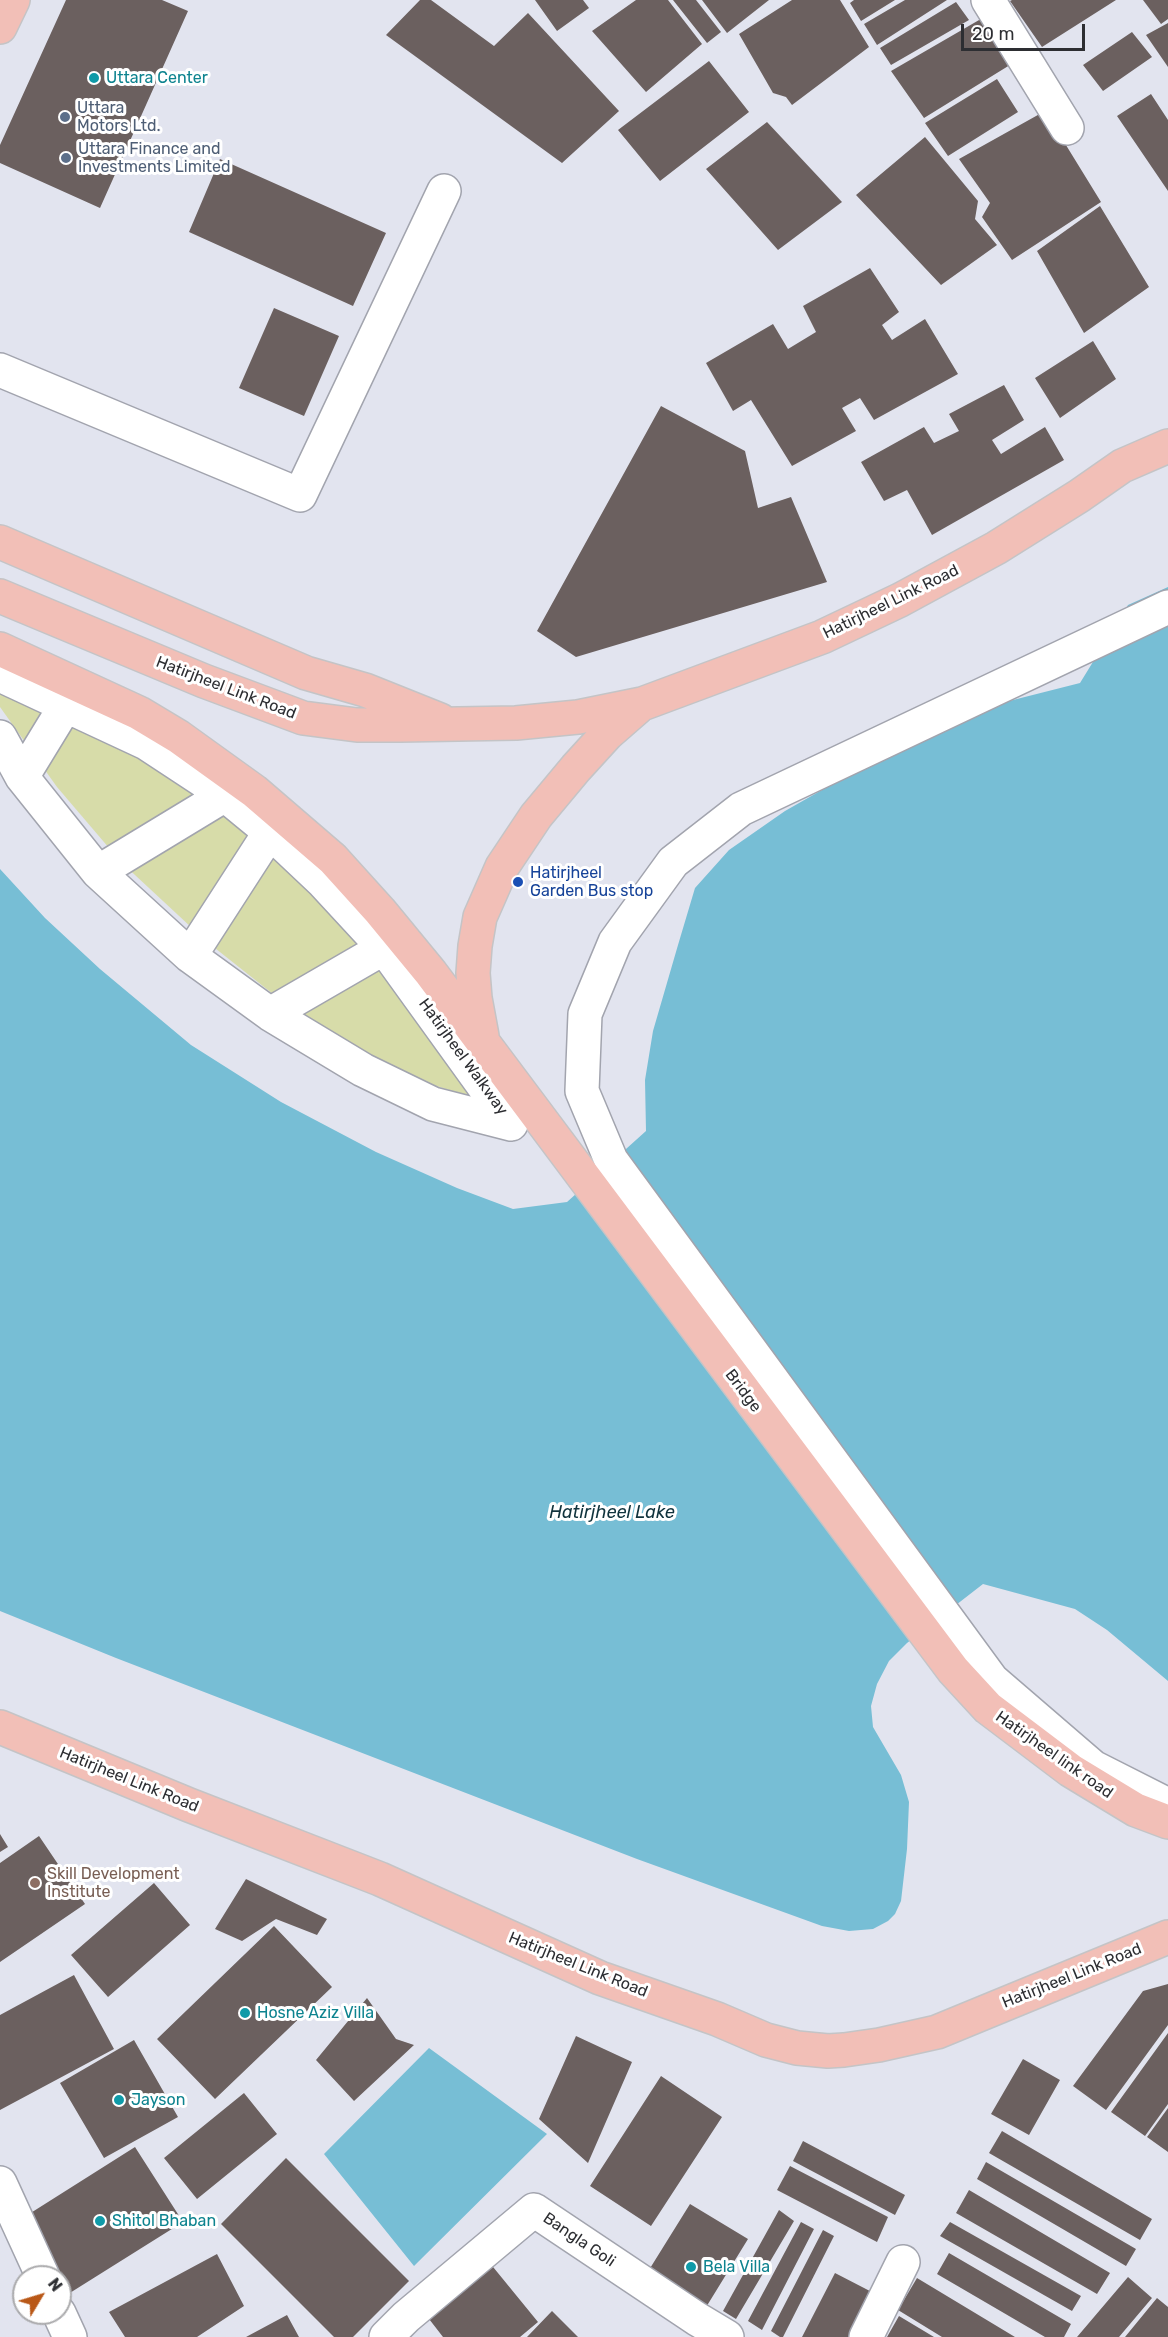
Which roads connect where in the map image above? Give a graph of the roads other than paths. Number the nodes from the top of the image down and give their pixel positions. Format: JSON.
{"nodes":[{"id":1,"x":13,"y":0,"type":"edge"},
{"id":2,"x":988,"y":0,"type":"edge"},
{"id":3,"x":0,"y":27,"type":"edge"},
{"id":4,"x":1067,"y":128,"type":"dead end"},
{"id":5,"x":444,"y":191,"type":"dead end"},
{"id":6,"x":0,"y":370,"type":"edge"},
{"id":7,"x":1168,"y":425,"type":"edge"},
{"id":8,"x":1168,"y":446,"type":"edge"},
{"id":9,"x":1122,"y":466,"type":"junction"},
{"id":10,"x":0,"y":542,"type":"edge"},
{"id":11,"x":0,"y":596,"type":"edge"},
{"id":12,"x":1168,"y":607,"type":"edge"},
{"id":13,"x":0,"y":650,"type":"edge"},
{"id":14,"x":0,"y":675,"type":"edge"},
{"id":15,"x":642,"y":704,"type":"junction"},
{"id":16,"x":66,"y":705,"type":"junction"},
{"id":17,"x":448,"y":723,"type":"junction"},
{"id":18,"x":0,"y":737,"type":"edge"},
{"id":19,"x":22,"y":777,"type":"junction"},
{"id":20,"x":225,"y":795,"type":"junction"},
{"id":21,"x":270,"y":832,"type":"junction"},
{"id":22,"x":98,"y":872,"type":"junction"},
{"id":23,"x":384,"y":948,"type":"junction"},
{"id":24,"x":190,"y":956,"type":"junction"},
{"id":25,"x":270,"y":1014,"type":"junction"},
{"id":26,"x":483,"y":1042,"type":"junction"},
{"id":27,"x":534,"y":1111,"type":"joint"},
{"id":28,"x":953,"y":1670,"type":"joint"},
{"id":29,"x":0,"y":1727,"type":"edge"},
{"id":30,"x":1168,"y":1805,"type":"edge"},
{"id":31,"x":1168,"y":1822,"type":"edge"},
{"id":32,"x":1168,"y":1937,"type":"edge"},
{"id":33,"x":0,"y":2183,"type":"edge"},
{"id":34,"x":903,"y":2262,"type":"dead end"},
{"id":35,"x":37,"y":2265,"type":"edge"},
{"id":36,"x":386,"y":2337,"type":"edge"},
{"id":37,"x":726,"y":2337,"type":"edge"},
{"id":38,"x":866,"y":2337,"type":"edge"}],
"edges":[{"from":1,"to":3,"type":"main road"},
{"from":2,"to":4,"type":"street"},
{"from":5,"to":6,"type":"street"},
{"from":7,"to":9,"type":"main road","name":"Hatirjheel Link Road"},
{"from":8,"to":9,"type":"main road","name":"Hatirjheel Link Road"},
{"from":9,"to":15,"type":"main road","name":"Hatirjheel Link Road"},
{"from":10,"to":17,"type":"main road"},
{"from":11,"to":17,"type":"main road","name":"Hatirjheel Link Road"},
{"from":12,"to":30,"type":"street"},
{"from":13,"to":26,"type":"main road","name":"Hatirjheel Link Road"},
{"from":14,"to":16,"type":"street","name":"Hatirjheel Walkway"},
{"from":15,"to":17,"type":"main road","name":"Hatirjheel Link Road"},
{"from":15,"to":26,"type":"main road","name":"Hatirjheel Link Road"},
{"from":16,"to":19,"type":"street"},
{"from":16,"to":20,"type":"street","name":"Hatirjheel Walkway"},
{"from":18,"to":19,"type":"street","name":"Hatirjheel Walkway"},
{"from":19,"to":22,"type":"street","name":"Hatirjheel Walkway"},
{"from":20,"to":21,"type":"street","name":"Hatirjheel Walkway"},
{"from":20,"to":22,"type":"street"},
{"from":21,"to":23,"type":"street","name":"Hatirjheel Walkway"},
{"from":21,"to":24,"type":"street"},
{"from":22,"to":24,"type":"street","name":"Hatirjheel Walkway"},
{"from":23,"to":25,"type":"street"},
{"from":23,"to":25,"type":"street","name":"Hatirjheel Walkway"},
{"from":24,"to":25,"type":"street","name":"Hatirjheel Walkway"},
{"from":26,"to":27,"type":"main road","name":"Hatirjheel Link Road"},
{"from":27,"to":28,"type":"main road","name":"Bridge"},
{"from":28,"to":31,"type":"main road","name":"Hatirjheel link road"},
{"from":29,"to":32,"type":"main road","name":"Hatirjheel Link Road"},
{"from":33,"to":35,"type":"street"},
{"from":34,"to":38,"type":"street"},
{"from":36,"to":37,"type":"street","name":"Bangla Goli"}]}
